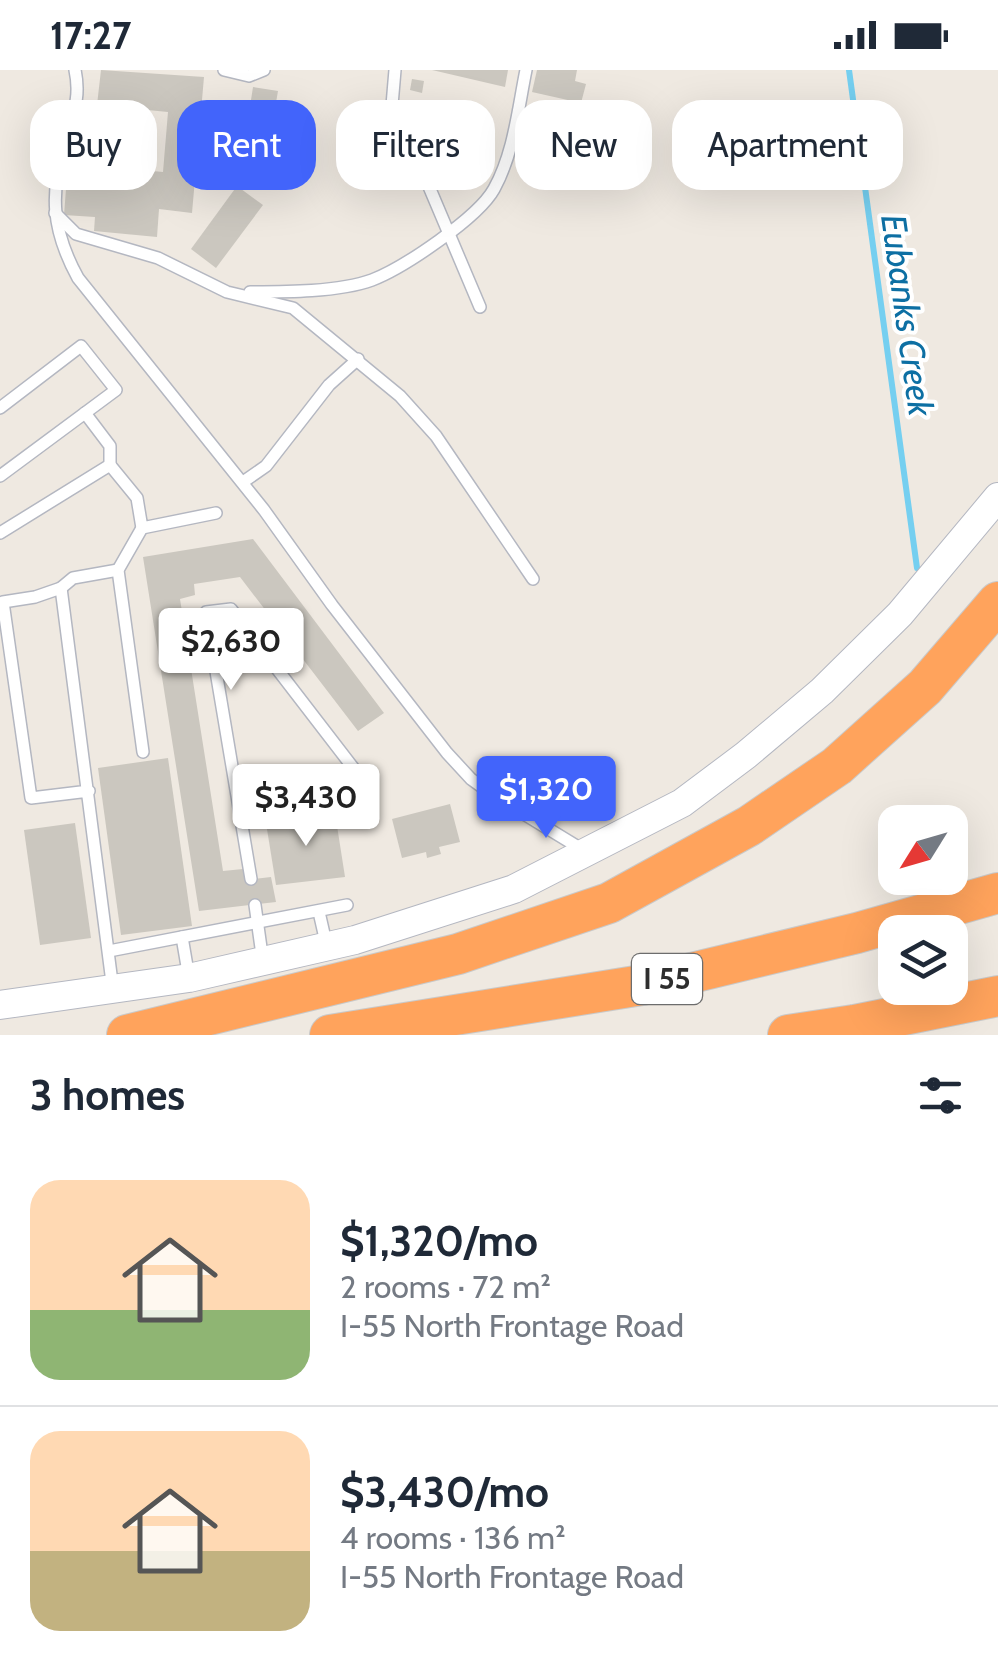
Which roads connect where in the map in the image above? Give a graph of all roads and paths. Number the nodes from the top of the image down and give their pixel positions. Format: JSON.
{"nodes":[{"id":1,"x":75,"y":70,"type":"edge"},
{"id":2,"x":224,"y":70,"type":"edge"},
{"id":3,"x":264,"y":70,"type":"edge"},
{"id":4,"x":395,"y":70,"type":"edge"},
{"id":5,"x":526,"y":70,"type":"edge"},
{"id":6,"x":55,"y":212,"type":"junction"},
{"id":7,"x":449,"y":234,"type":"junction"},
{"id":8,"x":227,"y":292,"type":"junction"},
{"id":9,"x":480,"y":307,"type":"dead end"},
{"id":10,"x":358,"y":359,"type":"junction"},
{"id":11,"x":0,"y":408,"type":"edge"},
{"id":12,"x":86,"y":413,"type":"junction"},
{"id":13,"x":110,"y":464,"type":"junction"},
{"id":14,"x":0,"y":476,"type":"edge"},
{"id":15,"x":242,"y":482,"type":"junction"},
{"id":16,"x":998,"y":497,"type":"edge"},
{"id":17,"x":216,"y":513,"type":"dead end"},
{"id":18,"x":142,"y":528,"type":"junction"},
{"id":19,"x":0,"y":533,"type":"edge"},
{"id":20,"x":118,"y":570,"type":"junction"},
{"id":21,"x":532,"y":579,"type":"dead end"},
{"id":22,"x":61,"y":588,"type":"junction"},
{"id":23,"x":998,"y":602,"type":"edge"},
{"id":24,"x":143,"y":752,"type":"dead end"},
{"id":25,"x":89,"y":791,"type":"junction"},
{"id":26,"x":240,"y":808,"type":"junction"},
{"id":27,"x":586,"y":852,"type":"junction"},
{"id":28,"x":250,"y":879,"type":"dead end"},
{"id":29,"x":998,"y":893,"type":"edge"},
{"id":30,"x":256,"y":905,"type":"dead end"},
{"id":31,"x":347,"y":905,"type":"dead end"},
{"id":32,"x":319,"y":912,"type":"junction"},
{"id":33,"x":257,"y":923,"type":"junction"},
{"id":34,"x":182,"y":937,"type":"junction"},
{"id":35,"x":327,"y":947,"type":"junction"},
{"id":36,"x":108,"y":951,"type":"junction"},
{"id":37,"x":263,"y":962,"type":"junction"},
{"id":38,"x":189,"y":978,"type":"junction"},
{"id":39,"x":113,"y":990,"type":"junction"},
{"id":40,"x":998,"y":996,"type":"edge"},
{"id":41,"x":0,"y":1005,"type":"edge"},
{"id":42,"x":127,"y":1035,"type":"edge"},
{"id":43,"x":330,"y":1035,"type":"edge"},
{"id":44,"x":788,"y":1035,"type":"edge"}],
"edges":[{"from":1,"to":6,"type":"lane"},
{"from":2,"to":3,"type":"lane"},
{"from":4,"to":7,"type":"lane"},
{"from":5,"to":7,"type":"lane"},
{"from":6,"to":8,"type":"lane"},
{"from":6,"to":15,"type":"lane"},
{"from":7,"to":8,"type":"lane"},
{"from":7,"to":9,"type":"lane"},
{"from":8,"to":10,"type":"lane"},
{"from":10,"to":15,"type":"lane"},
{"from":10,"to":21,"type":"lane"},
{"from":11,"to":12,"type":"lane"},
{"from":12,"to":13,"type":"lane"},
{"from":12,"to":14,"type":"lane"},
{"from":13,"to":18,"type":"lane"},
{"from":13,"to":19,"type":"lane"},
{"from":15,"to":27,"type":"lane"},
{"from":16,"to":27,"type":"street"},
{"from":17,"to":18,"type":"lane"},
{"from":18,"to":20,"type":"lane"},
{"from":20,"to":22,"type":"lane"},
{"from":20,"to":24,"type":"lane"},
{"from":22,"to":25,"type":"lane"},
{"from":22,"to":25,"type":"lane"},
{"from":23,"to":42,"type":"highway"},
{"from":25,"to":36,"type":"lane"},
{"from":26,"to":26,"type":"lane"},
{"from":26,"to":28,"type":"lane"},
{"from":27,"to":35,"type":"street"},
{"from":29,"to":43,"type":"highway","number":"I 55"},
{"from":30,"to":33,"type":"lane"},
{"from":31,"to":32,"type":"lane"},
{"from":32,"to":33,"type":"lane"},
{"from":32,"to":35,"type":"lane"},
{"from":33,"to":34,"type":"lane"},
{"from":33,"to":37,"type":"lane"},
{"from":34,"to":36,"type":"lane"},
{"from":34,"to":38,"type":"lane"},
{"from":35,"to":37,"type":"street"},
{"from":36,"to":39,"type":"lane"},
{"from":37,"to":38,"type":"street"},
{"from":38,"to":39,"type":"street"},
{"from":39,"to":41,"type":"street"},
{"from":40,"to":44,"type":"highway"}]}
